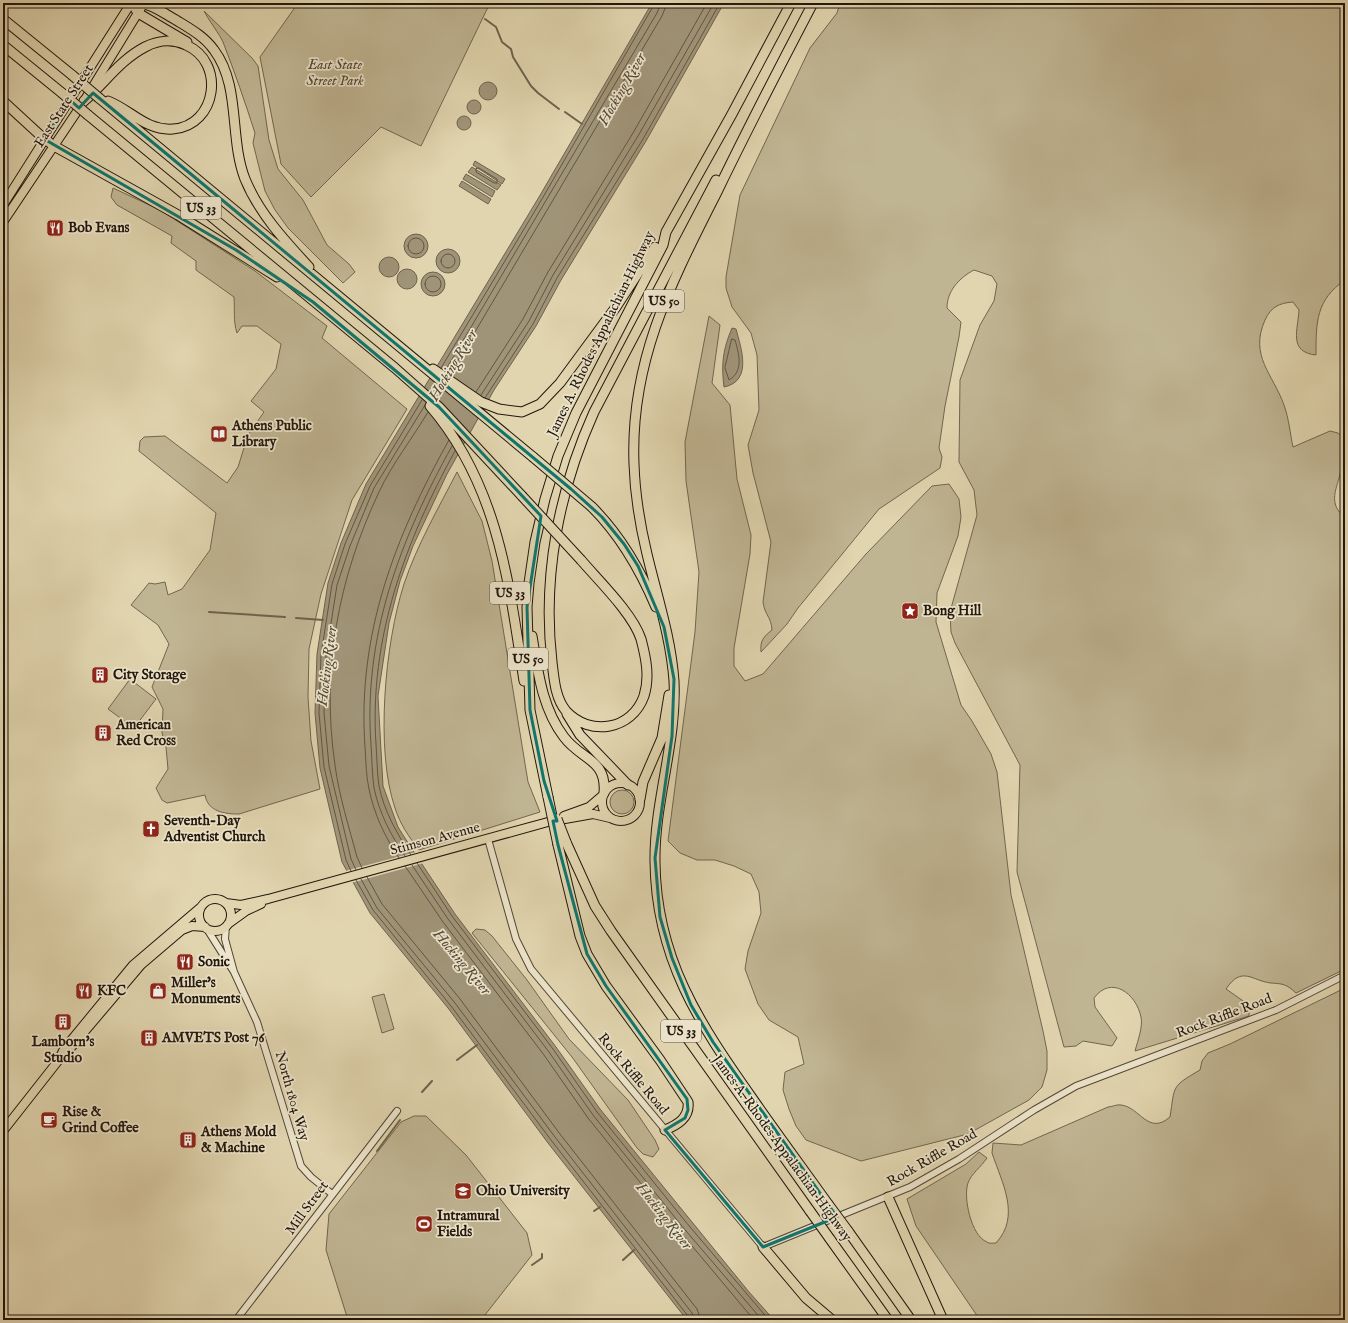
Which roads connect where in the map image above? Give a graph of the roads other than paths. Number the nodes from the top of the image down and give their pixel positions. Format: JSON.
{"nodes":[{"id":1,"x":132,"y":3,"type":"edge"},
{"id":2,"x":140,"y":3,"type":"edge"},
{"id":3,"x":144,"y":3,"type":"edge"},
{"id":4,"x":791,"y":3,"type":"edge"},
{"id":5,"x":810,"y":3,"type":"edge"},
{"id":6,"x":814,"y":3,"type":"edge"},
{"id":7,"x":138,"y":13,"type":"junction"},
{"id":8,"x":3,"y":19,"type":"edge"},
{"id":9,"x":3,"y":45,"type":"edge"},
{"id":10,"x":196,"y":49,"type":"junction"},
{"id":11,"x":99,"y":98,"type":"junction"},
{"id":12,"x":3,"y":101,"type":"edge"},
{"id":13,"x":84,"y":101,"type":"junction"},
{"id":14,"x":44,"y":139,"type":"junction"},
{"id":15,"x":54,"y":146,"type":"junction"},
{"id":16,"x":3,"y":205,"type":"edge"},
{"id":17,"x":3,"y":222,"type":"edge"},
{"id":18,"x":666,"y":232,"type":"junction"},
{"id":19,"x":324,"y":282,"type":"junction"},
{"id":20,"x":314,"y":303,"type":"junction"},
{"id":21,"x":409,"y":353,"type":"junction"},
{"id":22,"x":421,"y":392,"type":"junction"},
{"id":23,"x":527,"y":608,"type":"junction"},
{"id":24,"x":664,"y":627,"type":"junction"},
{"id":25,"x":671,"y":664,"type":"junction"},
{"id":26,"x":530,"y":710,"type":"junction"},
{"id":27,"x":566,"y":711,"type":"junction"},
{"id":28,"x":628,"y":785,"type":"junction"},
{"id":29,"x":604,"y":794,"type":"junction"},
{"id":30,"x":640,"y":799,"type":"junction"},
{"id":31,"x":610,"y":818,"type":"junction"},
{"id":32,"x":548,"y":822,"type":"junction"},
{"id":33,"x":488,"y":839,"type":"junction"},
{"id":34,"x":562,"y":844,"type":"junction"},
{"id":35,"x":268,"y":899,"type":"junction"},
{"id":36,"x":226,"y":903,"type":"junction"},
{"id":37,"x":201,"y":907,"type":"junction"},
{"id":38,"x":227,"y":925,"type":"junction"},
{"id":39,"x":206,"y":928,"type":"junction"},
{"id":40,"x":234,"y":972,"type":"junction"},
{"id":41,"x":1345,"y":975,"type":"edge"},
{"id":42,"x":58,"y":1061,"type":"junction"},
{"id":43,"x":397,"y":1110,"type":"dead end"},
{"id":44,"x":665,"y":1130,"type":"junction"},
{"id":45,"x":3,"y":1131,"type":"edge"},
{"id":46,"x":332,"y":1194,"type":"junction"},
{"id":47,"x":888,"y":1197,"type":"junction"},
{"id":48,"x":763,"y":1247,"type":"junction"},
{"id":49,"x":236,"y":1320,"type":"edge"},
{"id":50,"x":832,"y":1320,"type":"edge"},
{"id":51,"x":888,"y":1320,"type":"edge"},
{"id":52,"x":911,"y":1320,"type":"edge"},
{"id":53,"x":943,"y":1320,"type":"edge"}],
"edges":[{"from":1,"to":7,"type":"highway"},
{"from":1,"to":14,"type":"main road","name":"East State Street"},
{"from":2,"to":3,"type":"highway"},
{"from":3,"to":7,"type":"main road","name":"East State Street"},
{"from":3,"to":19,"type":"highway"},
{"from":4,"to":18,"type":"highway","name":"James A. Rhodes Appalachian Highway","number":"US 50"},
{"from":5,"to":27,"type":"highway"},
{"from":6,"to":24,"type":"highway","name":"James A. Rhodes Appalachian Highway","number":"US 50"},
{"from":7,"to":10,"type":"highway"},
{"from":7,"to":13,"type":"main road","name":"East State Street"},
{"from":8,"to":11,"type":"highway","number":"US 33","bridge":true},
{"from":9,"to":20,"type":"highway","number":"US 33","bridge":true},
{"from":10,"to":11,"type":"highway"},
{"from":10,"to":13,"type":"highway"},
{"from":11,"to":19,"type":"highway","number":"US 33"},
{"from":12,"to":14,"type":"highway"},
{"from":13,"to":15,"type":"main road","name":"East State Street"},
{"from":14,"to":15,"type":"highway"},
{"from":14,"to":16,"type":"main road","name":"East State Street"},
{"from":15,"to":17,"type":"main road","name":"East State Street"},
{"from":15,"to":20,"type":"highway"},
{"from":18,"to":21,"type":"highway"},
{"from":18,"to":23,"type":"highway","name":"James A. Rhodes Appalachian Highway","number":"US 50"},
{"from":19,"to":21,"type":"highway","number":"US 33"},
{"from":20,"to":22,"type":"highway","number":"US 33"},
{"from":21,"to":24,"type":"highway","number":"US 33","bridge":true},
{"from":22,"to":26,"type":"highway","number":"US 33"},
{"from":22,"to":27,"type":"highway","bridge":true},
{"from":23,"to":26,"type":"highway","name":"James A. Rhodes Appalachian Highway","number":"US 50"},
{"from":23,"to":29,"type":"highway"},
{"from":24,"to":25,"type":"highway","name":"James A. Rhodes Appalachian Highway","number":"US 33"},
{"from":25,"to":30,"type":"highway"},
{"from":25,"to":52,"type":"highway","name":"James A. Rhodes Appalachian Highway","number":"US 33","bridge":true},
{"from":26,"to":34,"type":"highway","name":"James A. Rhodes Appalachian Highway","number":"US 33","bridge":true},
{"from":27,"to":28,"type":"highway"},
{"from":28,"to":29,"type":"main road"},
{"from":28,"to":30,"type":"main road"},
{"from":29,"to":31,"type":"main road"},
{"from":29,"to":32,"type":"main road"},
{"from":30,"to":31,"type":"main road"},
{"from":31,"to":32,"type":"main road","name":"Stimson Avenue"},
{"from":32,"to":33,"type":"main road","name":"Stimson Avenue"},
{"from":33,"to":35,"type":"main road","name":"Stimson Avenue"},
{"from":33,"to":44,"type":"street","name":"Rock Riffle Road"},
{"from":34,"to":44,"type":"highway"},
{"from":34,"to":51,"type":"highway","name":"James A. Rhodes Appalachian Highway","number":"US 33","bridge":true},
{"from":35,"to":36,"type":"main road","name":"Stimson Avenue"},
{"from":35,"to":38,"type":"main road","name":"Stimson Avenue"},
{"from":36,"to":37,"type":"main road"},
{"from":36,"to":38,"type":"main road"},
{"from":37,"to":39,"type":"main road"},
{"from":37,"to":42,"type":"main road"},
{"from":38,"to":39,"type":"main road"},
{"from":38,"to":40,"type":"street","name":"North 1804 Way"},
{"from":39,"to":40,"type":"street","name":"North 1804 Way"},
{"from":39,"to":42,"type":"main road"},
{"from":40,"to":46,"type":"street","name":"North 1804 Way"},
{"from":41,"to":47,"type":"street","name":"Rock Riffle Road"},
{"from":42,"to":45,"type":"main road"},
{"from":43,"to":46,"type":"street","name":"Mill Street"},
{"from":44,"to":48,"type":"street","name":"Rock Riffle Road"},
{"from":46,"to":49,"type":"street","name":"Mill Street"},
{"from":47,"to":48,"type":"street","name":"Rock Riffle Road"},
{"from":47,"to":53,"type":"highway"},
{"from":48,"to":50,"type":"highway"}]}
